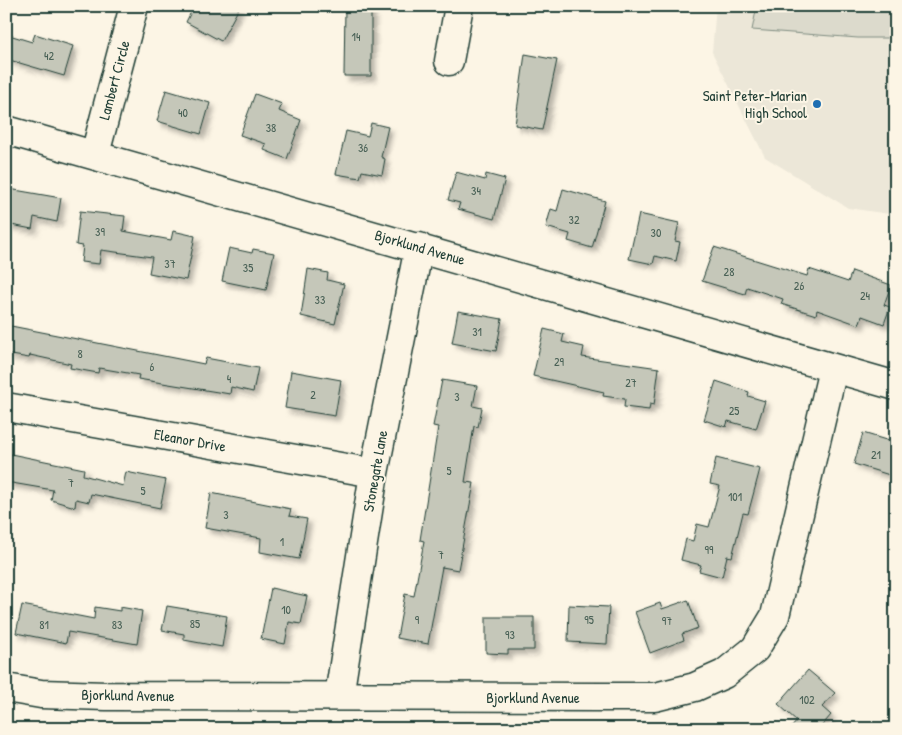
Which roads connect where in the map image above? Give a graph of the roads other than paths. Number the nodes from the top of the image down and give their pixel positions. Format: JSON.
{"nodes":[{"id":1,"x":134,"y":6,"type":"edge"},
{"id":2,"x":459,"y":6,"type":"edge"},
{"id":3,"x":449,"y":61,"type":"dead end"},
{"id":4,"x":6,"y":130,"type":"edge"},
{"id":5,"x":95,"y":154,"type":"junction"},
{"id":6,"x":419,"y":247,"type":"junction"},
{"id":7,"x":833,"y":369,"type":"junction"},
{"id":8,"x":896,"y":386,"type":"edge"},
{"id":9,"x":6,"y":407,"type":"edge"},
{"id":10,"x":374,"y":473,"type":"junction"},
{"id":11,"x":6,"y":688,"type":"edge"},
{"id":12,"x":338,"y":696,"type":"junction"}],
"edges":[{"from":1,"to":5,"type":"street","name":"Lambert Circle"},
{"from":2,"to":3,"type":"street"},
{"from":4,"to":5,"type":"street","name":"Bjorklund Avenue"},
{"from":5,"to":6,"type":"street","name":"Bjorklund Avenue"},
{"from":6,"to":7,"type":"street","name":"Bjorklund Avenue"},
{"from":6,"to":10,"type":"street","name":"Stonegate Lane"},
{"from":7,"to":8,"type":"street","name":"Bjorklund Avenue"},
{"from":7,"to":12,"type":"street","name":"Bjorklund Avenue"},
{"from":9,"to":10,"type":"street","name":"Eleanor Drive"},
{"from":10,"to":12,"type":"street","name":"Stonegate Lane"},
{"from":11,"to":12,"type":"street","name":"Bjorklund Avenue"}]}
